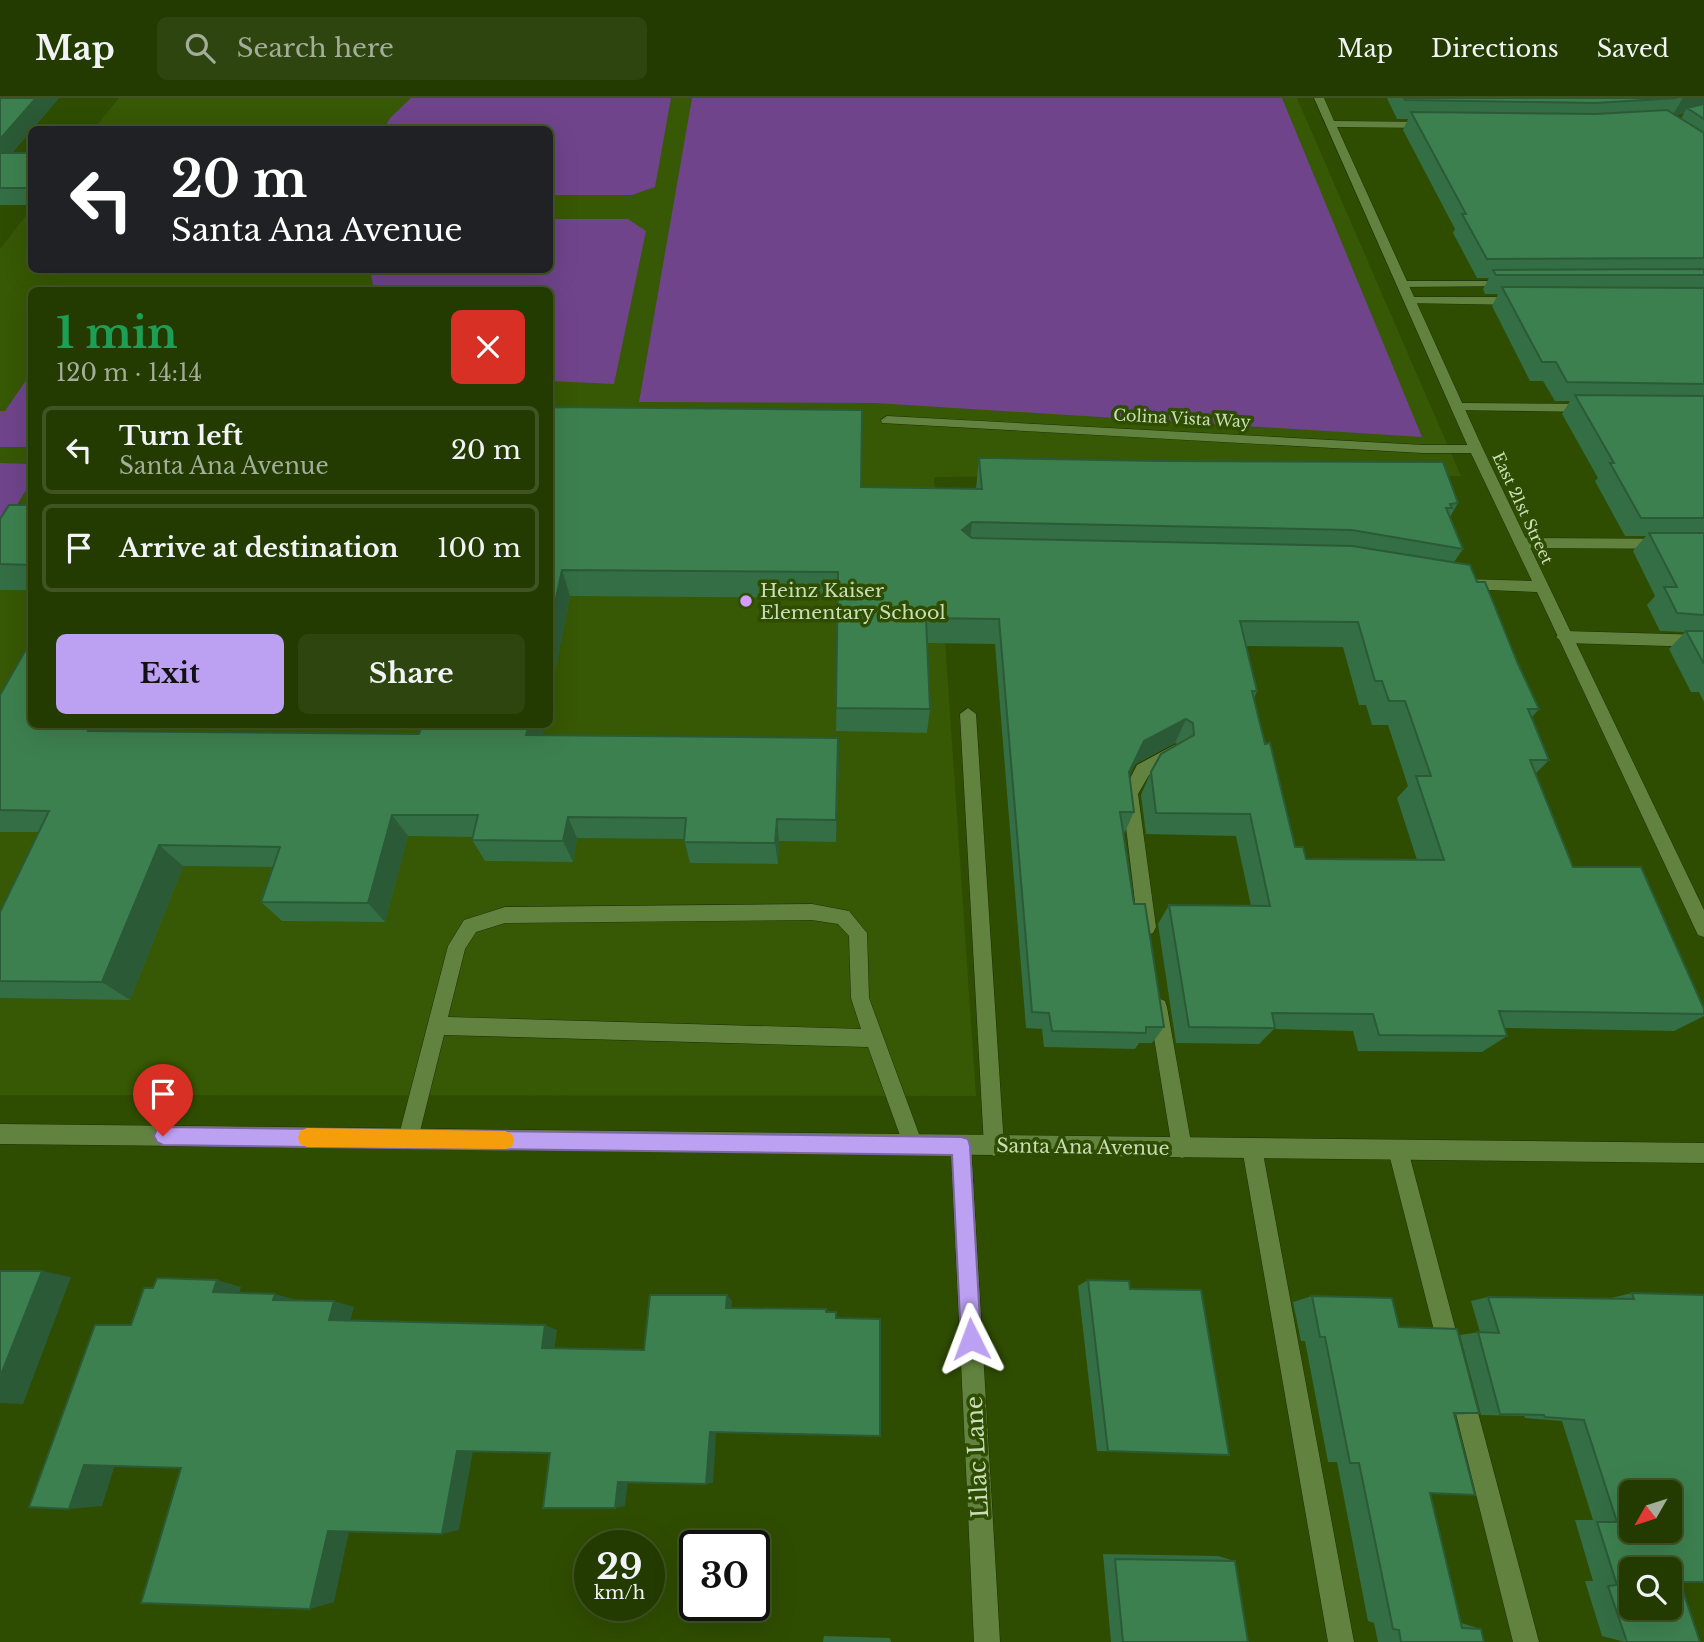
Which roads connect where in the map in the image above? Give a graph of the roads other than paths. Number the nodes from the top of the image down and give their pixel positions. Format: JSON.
{"nodes":[{"id":1,"x":1319,"y":98,"type":"edge"},
{"id":2,"x":1330,"y":124,"type":"junction"},
{"id":3,"x":1438,"y":125,"type":"edge"},
{"id":4,"x":1402,"y":284,"type":"junction"},
{"id":5,"x":1526,"y":284,"type":"edge"},
{"id":6,"x":1409,"y":301,"type":"junction"},
{"id":7,"x":1530,"y":301,"type":"edge"},
{"id":8,"x":1457,"y":407,"type":"junction"},
{"id":9,"x":1608,"y":408,"type":"edge"},
{"id":10,"x":887,"y":420,"type":"dead end"},
{"id":11,"x":1476,"y":449,"type":"junction"},
{"id":12,"x":1521,"y":543,"type":"junction"},
{"id":13,"x":1704,"y":544,"type":"edge"},
{"id":14,"x":1450,"y":583,"type":"edge"},
{"id":15,"x":1541,"y":587,"type":"junction"},
{"id":16,"x":1564,"y":638,"type":"junction"},
{"id":17,"x":1704,"y":641,"type":"edge"},
{"id":18,"x":968,"y":715,"type":"dead end"},
{"id":19,"x":1174,"y":752,"type":"edge"},
{"id":20,"x":1704,"y":929,"type":"edge"},
{"id":21,"x":1150,"y":951,"type":"edge"},
{"id":22,"x":1155,"y":990,"type":"edge"},
{"id":23,"x":436,"y":1026,"type":"junction"},
{"id":24,"x":875,"y":1038,"type":"junction"},
{"id":25,"x":0,"y":1134,"type":"edge"},
{"id":26,"x":408,"y":1139,"type":"junction"},
{"id":27,"x":913,"y":1145,"type":"junction"},
{"id":28,"x":961,"y":1146,"type":"junction"},
{"id":29,"x":994,"y":1146,"type":"junction"},
{"id":30,"x":1182,"y":1148,"type":"junction"},
{"id":31,"x":1252,"y":1148,"type":"junction"},
{"id":32,"x":1398,"y":1150,"type":"junction"},
{"id":33,"x":1704,"y":1153,"type":"edge"},
{"id":34,"x":986,"y":1642,"type":"edge"},
{"id":35,"x":1341,"y":1642,"type":"edge"},
{"id":36,"x":1526,"y":1642,"type":"edge"}],
"edges":[{"from":1,"to":2,"type":"street","name":"East 21st Street"},
{"from":2,"to":3,"type":"street"},
{"from":2,"to":4,"type":"street","name":"East 21st Street"},
{"from":4,"to":5,"type":"street"},
{"from":4,"to":6,"type":"street","name":"East 21st Street"},
{"from":6,"to":7,"type":"street"},
{"from":6,"to":8,"type":"street","name":"East 21st Street"},
{"from":8,"to":9,"type":"street"},
{"from":8,"to":11,"type":"street","name":"East 21st Street"},
{"from":10,"to":11,"type":"street","name":"Colina Vista Way"},
{"from":11,"to":12,"type":"street","name":"East 21st Street"},
{"from":12,"to":13,"type":"street"},
{"from":12,"to":15,"type":"street","name":"East 21st Street"},
{"from":14,"to":15,"type":"street"},
{"from":15,"to":16,"type":"street","name":"East 21st Street"},
{"from":16,"to":17,"type":"street"},
{"from":16,"to":20,"type":"street","name":"East 21st Street"},
{"from":18,"to":29,"type":"street"},
{"from":19,"to":21,"type":"street"},
{"from":22,"to":30,"type":"street"},
{"from":23,"to":24,"type":"street"},
{"from":23,"to":24,"type":"street"},
{"from":23,"to":26,"type":"street"},
{"from":24,"to":27,"type":"street"},
{"from":25,"to":26,"type":"street","name":"Santa Ana Avenue"},
{"from":26,"to":27,"type":"street","name":"Santa Ana Avenue"},
{"from":27,"to":28,"type":"street","name":"Santa Ana Avenue"},
{"from":28,"to":29,"type":"street","name":"Santa Ana Avenue"},
{"from":28,"to":34,"type":"street","name":"Lilac Lane"},
{"from":29,"to":30,"type":"street","name":"Santa Ana Avenue"},
{"from":30,"to":31,"type":"street","name":"Santa Ana Avenue"},
{"from":31,"to":32,"type":"street","name":"Santa Ana Avenue"},
{"from":31,"to":35,"type":"street"},
{"from":32,"to":33,"type":"street","name":"Santa Ana Avenue"},
{"from":32,"to":36,"type":"street"}]}
